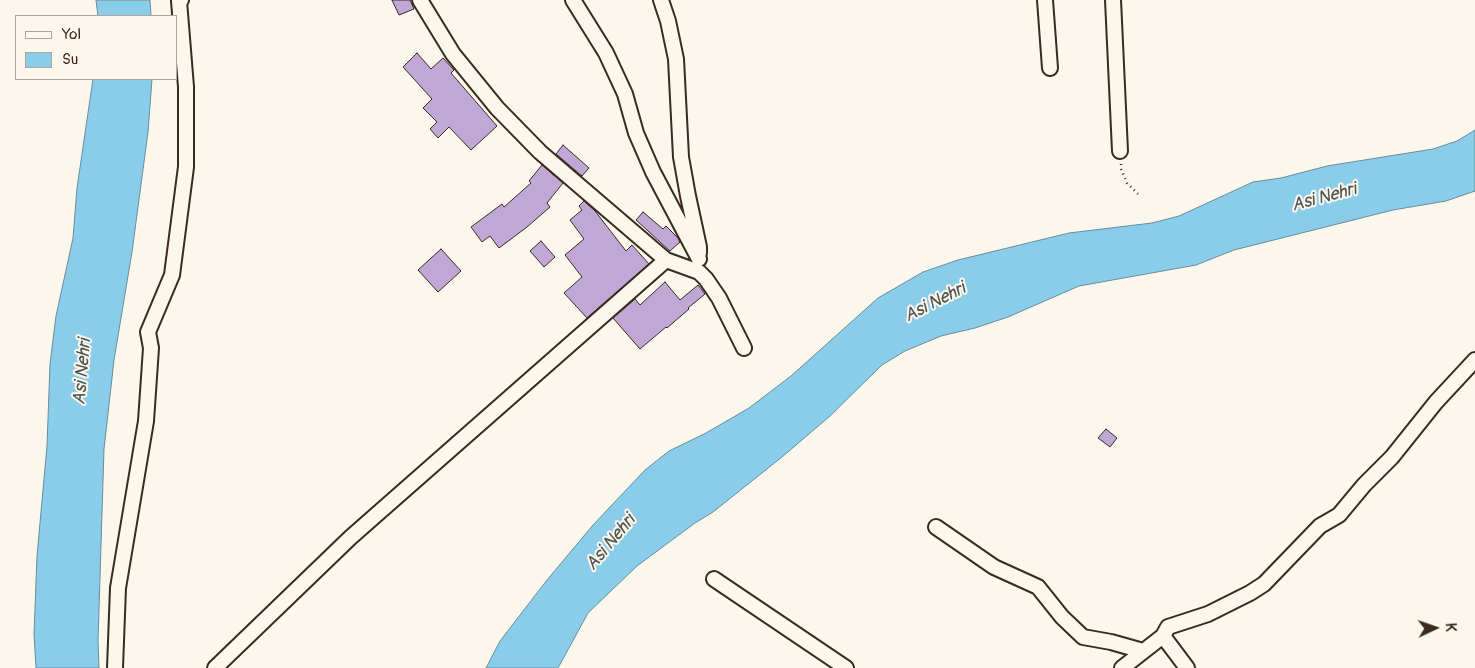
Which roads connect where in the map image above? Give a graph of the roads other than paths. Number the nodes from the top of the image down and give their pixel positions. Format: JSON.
{"nodes":[{"id":1,"x":180,"y":0,"type":"edge"},
{"id":2,"x":420,"y":0,"type":"edge"},
{"id":3,"x":573,"y":0,"type":"edge"},
{"id":4,"x":661,"y":0,"type":"edge"},
{"id":5,"x":1045,"y":0,"type":"edge"},
{"id":6,"x":1113,"y":0,"type":"edge"},
{"id":7,"x":1050,"y":68,"type":"dead end"},
{"id":8,"x":1120,"y":151,"type":"road end"},
{"id":9,"x":666,"y":260,"type":"junction"},
{"id":10,"x":694,"y":264,"type":"junction"},
{"id":11,"x":744,"y":348,"type":"dead end"},
{"id":12,"x":1475,"y":360,"type":"edge"},
{"id":13,"x":936,"y":527,"type":"dead end"},
{"id":14,"x":714,"y":579,"type":"dead end"},
{"id":15,"x":1163,"y":636,"type":"junction"},
{"id":16,"x":1143,"y":651,"type":"junction"},
{"id":17,"x":115,"y":668,"type":"edge"},
{"id":18,"x":215,"y":668,"type":"edge"},
{"id":19,"x":846,"y":668,"type":"edge"},
{"id":20,"x":1122,"y":668,"type":"edge"},
{"id":21,"x":1187,"y":668,"type":"edge"}],
"edges":[{"from":1,"to":17,"type":"street"},
{"from":2,"to":9,"type":"street"},
{"from":3,"to":10,"type":"street"},
{"from":4,"to":10,"type":"street"},
{"from":5,"to":7,"type":"street"},
{"from":6,"to":8,"type":"street"},
{"from":9,"to":10,"type":"street"},
{"from":9,"to":18,"type":"street"},
{"from":10,"to":11,"type":"street"},
{"from":12,"to":15,"type":"street"},
{"from":13,"to":16,"type":"street"},
{"from":14,"to":19,"type":"street"},
{"from":15,"to":16,"type":"street"},
{"from":15,"to":21,"type":"street"},
{"from":16,"to":20,"type":"street"}]}
